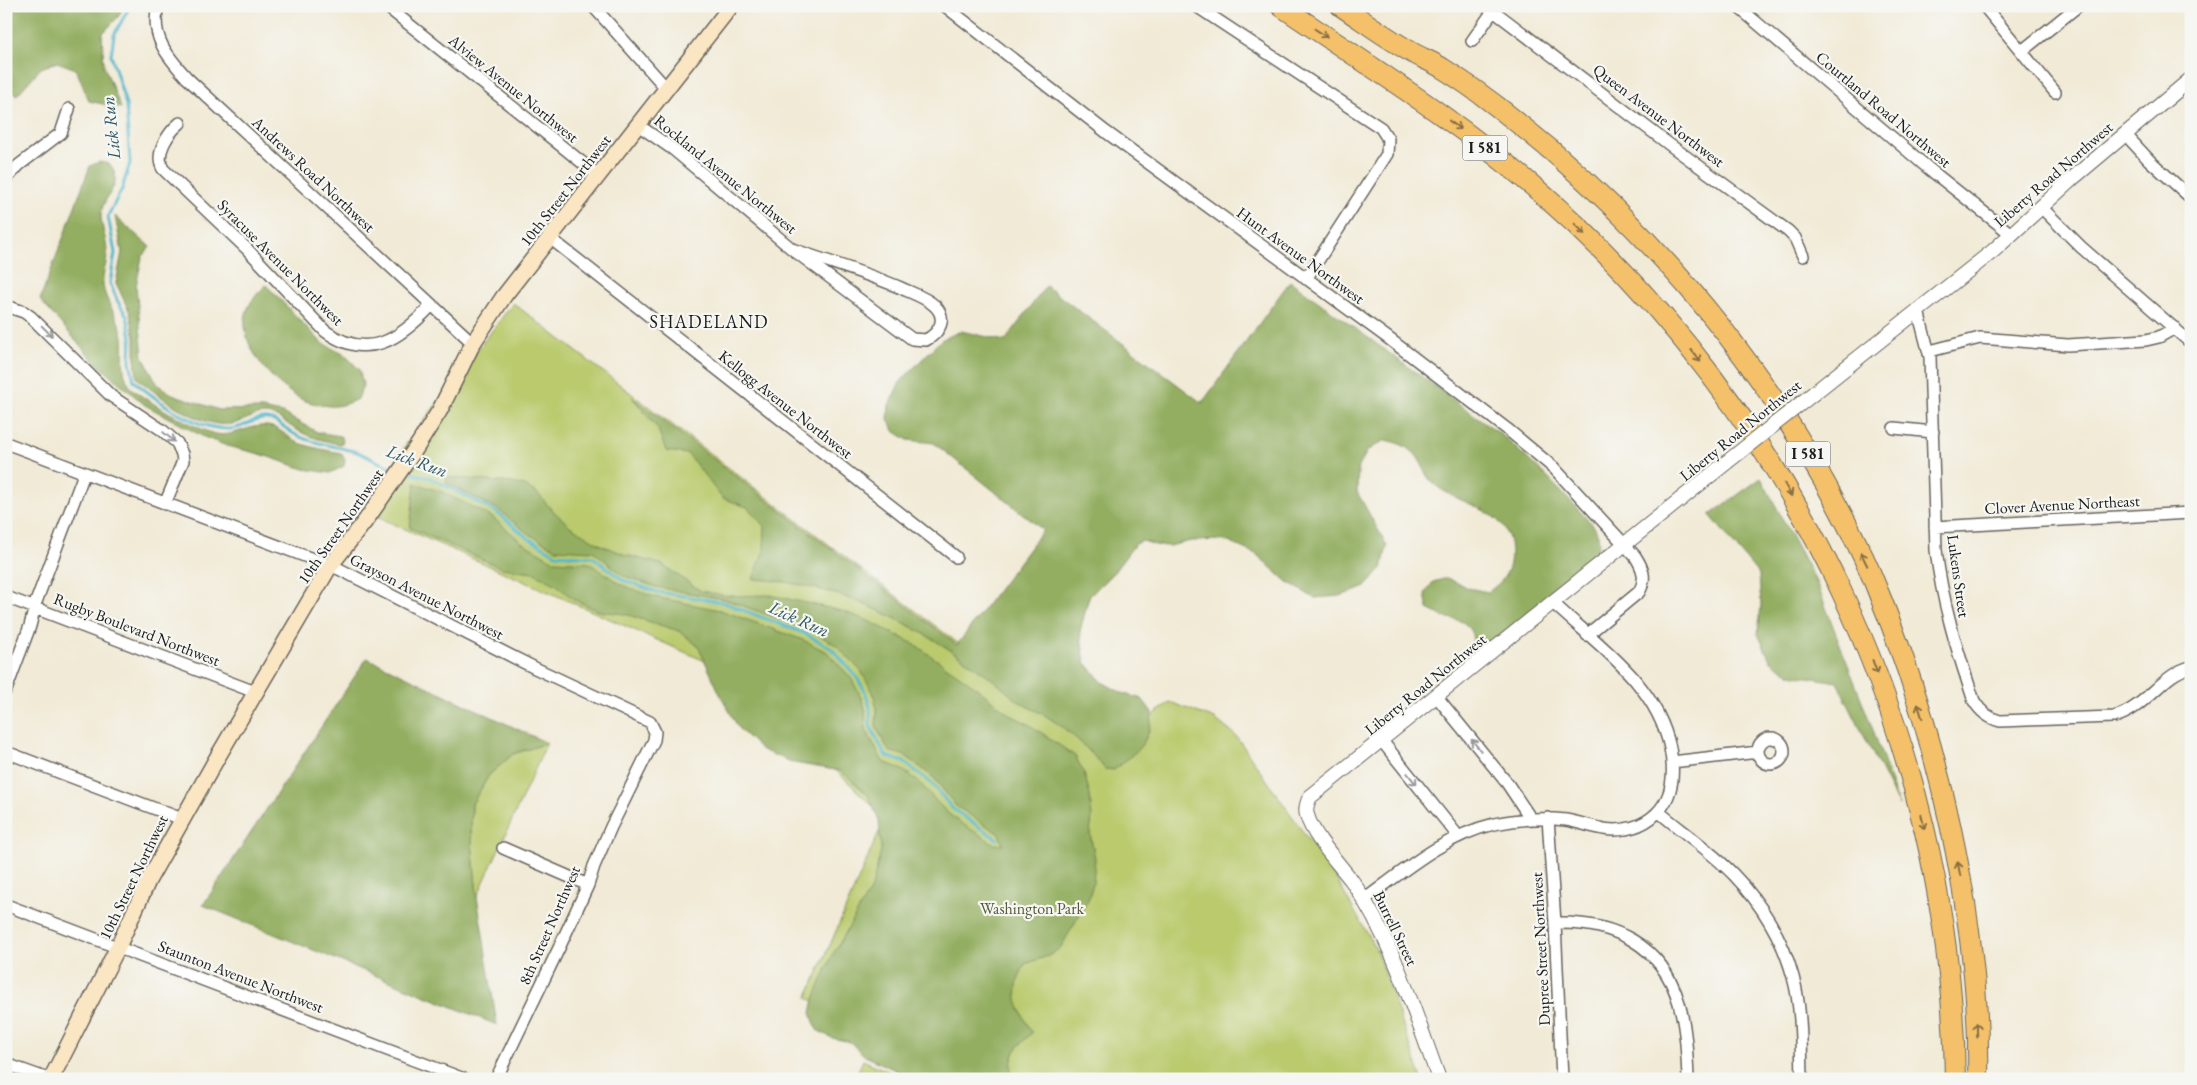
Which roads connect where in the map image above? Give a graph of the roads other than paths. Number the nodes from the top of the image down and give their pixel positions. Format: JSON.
{"nodes":[{"id":1,"x":386,"y":6,"type":"edge"},
{"id":2,"x":593,"y":6,"type":"edge"},
{"id":3,"x":731,"y":6,"type":"edge"},
{"id":4,"x":946,"y":6,"type":"edge"},
{"id":5,"x":1196,"y":6,"type":"edge"},
{"id":6,"x":1281,"y":6,"type":"edge"},
{"id":7,"x":1341,"y":6,"type":"edge"},
{"id":8,"x":1737,"y":6,"type":"edge"},
{"id":9,"x":1984,"y":6,"type":"edge"},
{"id":10,"x":2078,"y":6,"type":"edge"},
{"id":11,"x":1490,"y":8,"type":"edge"},
{"id":12,"x":156,"y":10,"type":"edge"},
{"id":13,"x":1472,"y":41,"type":"dead end"},
{"id":14,"x":2022,"y":51,"type":"junction"},
{"id":15,"x":2191,"y":79,"type":"edge"},
{"id":16,"x":667,"y":89,"type":"junction"},
{"id":17,"x":2055,"y":92,"type":"dead end"},
{"id":18,"x":70,"y":109,"type":"dead end"},
{"id":19,"x":180,"y":123,"type":"dead end"},
{"id":20,"x":638,"y":126,"type":"junction"},
{"id":21,"x":2125,"y":134,"type":"junction"},
{"id":22,"x":599,"y":176,"type":"junction"},
{"id":23,"x":6,"y":179,"type":"edge"},
{"id":24,"x":2191,"y":198,"type":"edge"},
{"id":25,"x":2040,"y":207,"type":"junction"},
{"id":26,"x":2011,"y":234,"type":"junction"},
{"id":27,"x":550,"y":238,"type":"junction"},
{"id":28,"x":792,"y":249,"type":"junction"},
{"id":29,"x":1803,"y":256,"type":"dead end"},
{"id":30,"x":1306,"y":279,"type":"junction"},
{"id":31,"x":6,"y":306,"type":"edge"},
{"id":32,"x":431,"y":306,"type":"junction"},
{"id":33,"x":1918,"y":311,"type":"junction"},
{"id":34,"x":2175,"y":328,"type":"junction"},
{"id":35,"x":2191,"y":343,"type":"edge"},
{"id":36,"x":473,"y":344,"type":"junction"},
{"id":37,"x":1930,"y":351,"type":"junction"},
{"id":38,"x":1894,"y":428,"type":"dead end"},
{"id":39,"x":1933,"y":432,"type":"junction"},
{"id":40,"x":6,"y":443,"type":"edge"},
{"id":41,"x":84,"y":474,"type":"junction"},
{"id":42,"x":166,"y":504,"type":"junction"},
{"id":43,"x":2191,"y":513,"type":"edge"},
{"id":44,"x":1935,"y":527,"type":"junction"},
{"id":45,"x":1625,"y":546,"type":"junction"},
{"id":46,"x":956,"y":557,"type":"dead end"},
{"id":47,"x":330,"y":566,"type":"junction"},
{"id":48,"x":6,"y":597,"type":"edge"},
{"id":49,"x":1553,"y":603,"type":"junction"},
{"id":50,"x":34,"y":608,"type":"junction"},
{"id":51,"x":1587,"y":635,"type":"junction"},
{"id":52,"x":2191,"y":667,"type":"edge"},
{"id":53,"x":6,"y":690,"type":"edge"},
{"id":54,"x":255,"y":692,"type":"junction"},
{"id":55,"x":1437,"y":696,"type":"junction"},
{"id":56,"x":1382,"y":741,"type":"junction"},
{"id":57,"x":6,"y":752,"type":"edge"},
{"id":58,"x":1758,"y":752,"type":"dead end"},
{"id":59,"x":1672,"y":762,"type":"junction"},
{"id":60,"x":632,"y":785,"type":"joint"},
{"id":61,"x":1307,"y":803,"type":"joint"},
{"id":62,"x":1659,"y":812,"type":"junction"},
{"id":63,"x":1530,"y":818,"type":"junction"},
{"id":64,"x":1548,"y":818,"type":"junction"},
{"id":65,"x":182,"y":819,"type":"junction"},
{"id":66,"x":1458,"y":836,"type":"junction"},
{"id":67,"x":503,"y":848,"type":"dead end"},
{"id":68,"x":588,"y":885,"type":"junction"},
{"id":69,"x":1364,"y":900,"type":"junction"},
{"id":70,"x":6,"y":905,"type":"edge"},
{"id":71,"x":1555,"y":923,"type":"junction"},
{"id":72,"x":118,"y":947,"type":"junction"},
{"id":73,"x":6,"y":1064,"type":"edge"},
{"id":74,"x":48,"y":1079,"type":"edge"},
{"id":75,"x":52,"y":1079,"type":"edge"},
{"id":76,"x":464,"y":1079,"type":"edge"},
{"id":77,"x":496,"y":1079,"type":"edge"},
{"id":78,"x":1439,"y":1079,"type":"edge"},
{"id":79,"x":1562,"y":1079,"type":"edge"},
{"id":80,"x":1688,"y":1079,"type":"edge"},
{"id":81,"x":1802,"y":1079,"type":"edge"},
{"id":82,"x":1955,"y":1079,"type":"edge"},
{"id":83,"x":1978,"y":1079,"type":"edge"}],
"edges":[{"from":1,"to":22,"type":"street","name":"Alview Avenue Northwest"},
{"from":2,"to":16,"type":"street","name":"Rockland Avenue Northwest"},
{"from":3,"to":16,"type":"main road","name":"10th Street Northwest"},
{"from":4,"to":30,"type":"street","name":"Hunt Avenue Northwest"},
{"from":5,"to":30,"type":"street"},
{"from":6,"to":82,"type":"highway","number":"I 581","one_way":true},
{"from":83,"to":7,"type":"highway","number":"I 581","one_way":true},
{"from":8,"to":26,"type":"street","name":"Courtland Road Northwest"},
{"from":9,"to":14,"type":"street"},
{"from":10,"to":14,"type":"street"},
{"from":11,"to":13,"type":"street"},
{"from":11,"to":29,"type":"street","name":"Queen Avenue Northwest"},
{"from":12,"to":32,"type":"street","name":"Andrews Road Northwest"},
{"from":14,"to":17,"type":"street"},
{"from":15,"to":21,"type":"street","name":"Liberty Road Northwest"},
{"from":16,"to":20,"type":"main road","name":"10th Street Northwest"},
{"from":18,"to":23,"type":"street"},
{"from":19,"to":32,"type":"street","name":"Syracuse Avenue Northwest"},
{"from":20,"to":22,"type":"main road","name":"10th Street Northwest"},
{"from":20,"to":28,"type":"street","name":"Rockland Avenue Northwest"},
{"from":21,"to":24,"type":"street"},
{"from":21,"to":25,"type":"street","name":"Liberty Road Northwest"},
{"from":22,"to":27,"type":"main road","name":"10th Street Northwest"},
{"from":25,"to":26,"type":"street","name":"Liberty Road Northwest"},
{"from":25,"to":34,"type":"street"},
{"from":26,"to":33,"type":"street","name":"Liberty Road Northwest"},
{"from":27,"to":36,"type":"main road","name":"10th Street Northwest"},
{"from":27,"to":46,"type":"street","name":"Kellogg Avenue Northwest"},
{"from":28,"to":28,"type":"street","name":"Rockland Avenue Northwest"},
{"from":30,"to":45,"type":"street","name":"Hunt Avenue Northwest"},
{"from":31,"to":42,"type":"street","one_way":true},
{"from":32,"to":36,"type":"street","name":"Andrews Road Northwest"},
{"from":33,"to":37,"type":"street","name":"Lukens Street"},
{"from":33,"to":45,"type":"street","name":"Liberty Road Northwest","bridge":true},
{"from":34,"to":35,"type":"street"},
{"from":34,"to":37,"type":"street"},
{"from":36,"to":47,"type":"main road","name":"10th Street Northwest"},
{"from":37,"to":39,"type":"street","name":"Lukens Street"},
{"from":38,"to":39,"type":"street"},
{"from":39,"to":44,"type":"street","name":"Lukens Street"},
{"from":40,"to":41,"type":"street","name":"Grayson Avenue Northwest"},
{"from":41,"to":42,"type":"street","name":"Grayson Avenue Northwest"},
{"from":41,"to":50,"type":"street"},
{"from":42,"to":47,"type":"street","name":"Grayson Avenue Northwest"},
{"from":43,"to":44,"type":"street","name":"Clover Avenue Northeast"},
{"from":44,"to":52,"type":"street","name":"Lukens Street"},
{"from":45,"to":49,"type":"street","name":"Liberty Road Northwest"},
{"from":45,"to":51,"type":"street","name":"Hunt Avenue Northwest"},
{"from":47,"to":54,"type":"main road","name":"10th Street Northwest"},
{"from":47,"to":60,"type":"street","name":"Grayson Avenue Northwest"},
{"from":48,"to":50,"type":"street","name":"Rugby Boulevard Northwest"},
{"from":49,"to":51,"type":"street"},
{"from":49,"to":55,"type":"street","name":"Liberty Road Northwest"},
{"from":50,"to":53,"type":"street"},
{"from":50,"to":54,"type":"street","name":"Rugby Boulevard Northwest"},
{"from":51,"to":59,"type":"street"},
{"from":54,"to":65,"type":"main road","name":"10th Street Northwest"},
{"from":55,"to":56,"type":"street","name":"Liberty Road Northwest"},
{"from":63,"to":55,"type":"street","one_way":true},
{"from":56,"to":61,"type":"street","name":"Liberty Road Northwest"},
{"from":56,"to":66,"type":"street","one_way":true},
{"from":57,"to":65,"type":"street"},
{"from":58,"to":59,"type":"street"},
{"from":59,"to":62,"type":"street"},
{"from":60,"to":68,"type":"street","name":"8th Street Northwest"},
{"from":61,"to":69,"type":"street","name":"Burrell Street"},
{"from":62,"to":64,"type":"street"},
{"from":62,"to":81,"type":"street"},
{"from":63,"to":64,"type":"street"},
{"from":63,"to":66,"type":"street"},
{"from":64,"to":71,"type":"street","name":"Dupree Street Northwest"},
{"from":65,"to":72,"type":"main road","name":"10th Street Northwest"},
{"from":66,"to":69,"type":"street"},
{"from":67,"to":68,"type":"street"},
{"from":68,"to":77,"type":"street","name":"8th Street Northwest"},
{"from":69,"to":78,"type":"street","name":"Burrell Street"},
{"from":70,"to":72,"type":"street","name":"Staunton Avenue Northwest"},
{"from":71,"to":79,"type":"street","name":"Dupree Street Northwest"},
{"from":71,"to":80,"type":"street"},
{"from":72,"to":75,"type":"main road","name":"10th Street Northwest"},
{"from":72,"to":76,"type":"street","name":"Staunton Avenue Northwest"},
{"from":73,"to":74,"type":"street"}]}
